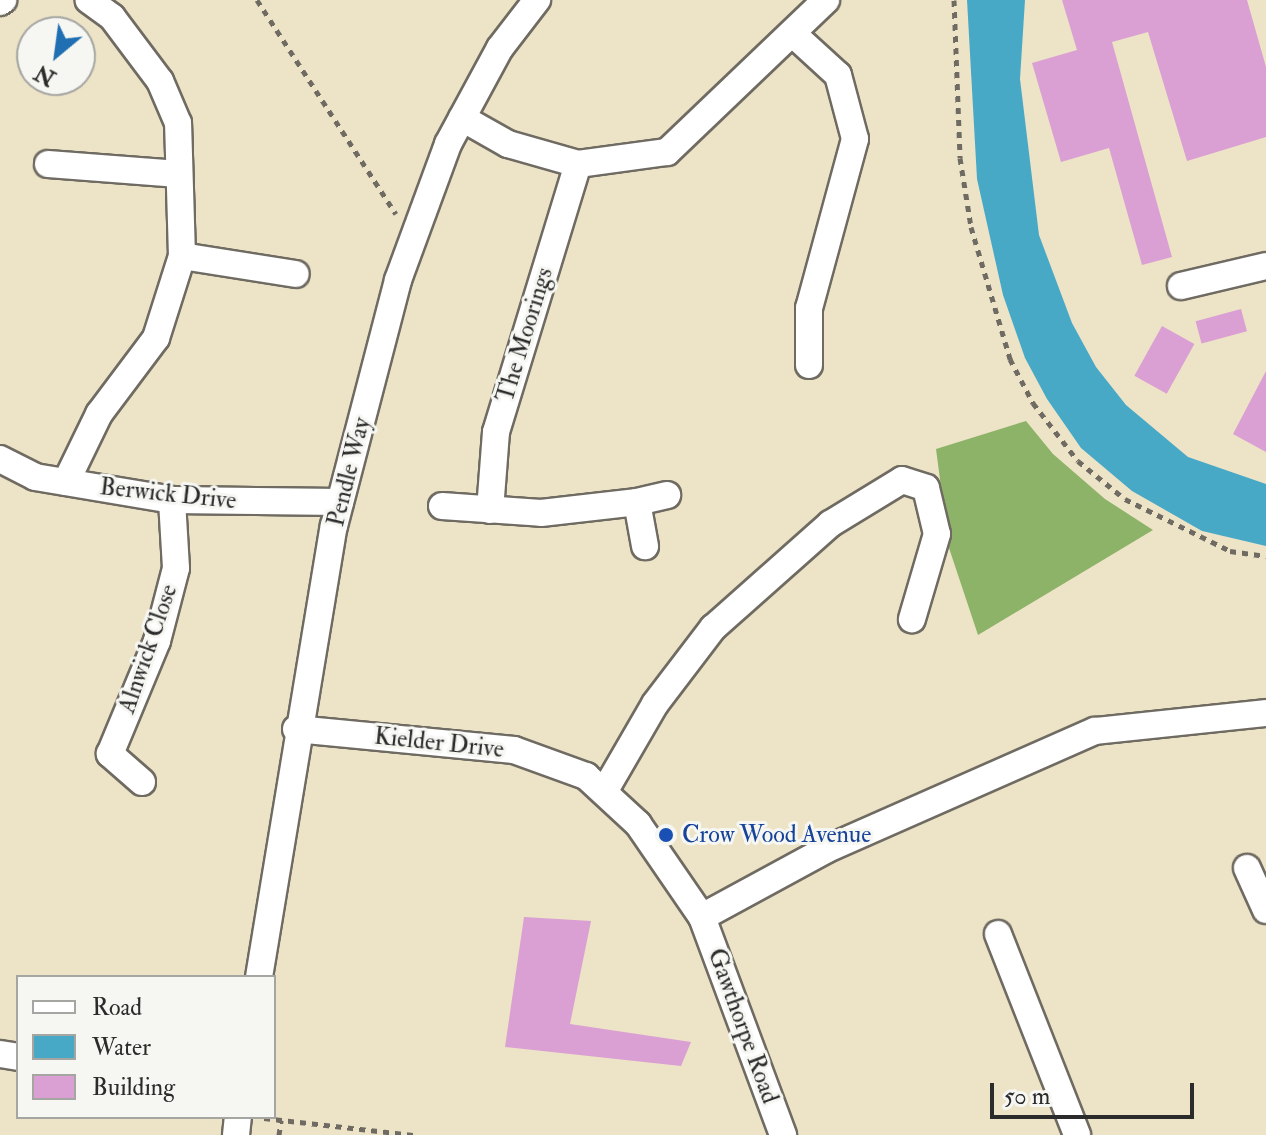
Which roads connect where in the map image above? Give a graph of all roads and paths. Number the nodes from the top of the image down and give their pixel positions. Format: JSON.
{"nodes":[{"id":1,"x":89,"y":0,"type":"edge"},
{"id":2,"x":257,"y":0,"type":"edge"},
{"id":3,"x":537,"y":0,"type":"edge"},
{"id":4,"x":826,"y":0,"type":"edge"},
{"id":5,"x":954,"y":0,"type":"edge"},
{"id":6,"x":792,"y":33,"type":"junction"},
{"id":7,"x":462,"y":118,"type":"junction"},
{"id":8,"x":48,"y":164,"type":"dead end"},
{"id":9,"x":578,"y":164,"type":"junction"},
{"id":10,"x":179,"y":174,"type":"junction"},
{"id":11,"x":413,"y":239,"type":"junction"},
{"id":12,"x":182,"y":256,"type":"junction"},
{"id":13,"x":1266,"y":266,"type":"edge"},
{"id":14,"x":296,"y":274,"type":"dead end"},
{"id":15,"x":1181,"y":286,"type":"dead end"},
{"id":16,"x":809,"y":365,"type":"dead end"},
{"id":17,"x":0,"y":459,"type":"edge"},
{"id":18,"x":66,"y":482,"type":"junction"},
{"id":19,"x":667,"y":495,"type":"dead end"},
{"id":20,"x":172,"y":500,"type":"junction"},
{"id":21,"x":340,"y":502,"type":"junction"},
{"id":22,"x":637,"y":502,"type":"junction"},
{"id":23,"x":442,"y":506,"type":"dead end"},
{"id":24,"x":490,"y":510,"type":"junction"},
{"id":25,"x":645,"y":546,"type":"dead end"},
{"id":26,"x":1266,"y":556,"type":"edge"},
{"id":27,"x":912,"y":619,"type":"dead end"},
{"id":28,"x":1266,"y":713,"type":"edge"},
{"id":29,"x":296,"y":729,"type":"junction"},
{"id":30,"x":142,"y":782,"type":"dead end"},
{"id":31,"x":604,"y":792,"type":"junction"},
{"id":32,"x":1247,"y":868,"type":"dead end"},
{"id":33,"x":1266,"y":910,"type":"edge"},
{"id":34,"x":702,"y":917,"type":"junction"},
{"id":35,"x":998,"y":934,"type":"dead end"},
{"id":36,"x":259,"y":975,"type":"edge"},
{"id":37,"x":272,"y":1119,"type":"edge"},
{"id":38,"x":281,"y":1120,"type":"junction"},
{"id":39,"x":279,"y":1135,"type":"edge"},
{"id":40,"x":413,"y":1135,"type":"edge"},
{"id":41,"x":783,"y":1135,"type":"edge"},
{"id":42,"x":1077,"y":1135,"type":"edge"}],
"edges":[{"from":1,"to":10,"type":"street"},
{"from":2,"to":11,"type":"path"},
{"from":3,"to":7,"type":"street","name":"Pendle Way"},
{"from":4,"to":6,"type":"street"},
{"from":5,"to":26,"type":"path"},
{"from":6,"to":9,"type":"street"},
{"from":6,"to":16,"type":"street"},
{"from":7,"to":9,"type":"street"},
{"from":7,"to":11,"type":"street","name":"Pendle Way"},
{"from":8,"to":10,"type":"street"},
{"from":9,"to":24,"type":"street","name":"The Moorings"},
{"from":10,"to":12,"type":"street"},
{"from":11,"to":21,"type":"street","name":"Pendle Way"},
{"from":12,"to":14,"type":"street"},
{"from":12,"to":18,"type":"street"},
{"from":13,"to":15,"type":"street"},
{"from":17,"to":18,"type":"street","name":"Berwick Drive"},
{"from":18,"to":20,"type":"street","name":"Berwick Drive"},
{"from":19,"to":22,"type":"street"},
{"from":20,"to":21,"type":"street","name":"Berwick Drive"},
{"from":20,"to":30,"type":"street","name":"Alnwick Close"},
{"from":21,"to":29,"type":"street","name":"Pendle Way"},
{"from":22,"to":24,"type":"street"},
{"from":22,"to":25,"type":"street"},
{"from":23,"to":24,"type":"street"},
{"from":27,"to":31,"type":"street"},
{"from":28,"to":34,"type":"street"},
{"from":29,"to":31,"type":"street","name":"Kielder Drive"},
{"from":29,"to":36,"type":"street","name":"Pendle Way"},
{"from":31,"to":34,"type":"street","name":"Kielder Drive"},
{"from":32,"to":33,"type":"street"},
{"from":34,"to":41,"type":"street","name":"Gawthorpe Road"},
{"from":35,"to":42,"type":"street"},
{"from":37,"to":38,"type":"path"},
{"from":38,"to":39,"type":"path"},
{"from":38,"to":40,"type":"path"}]}
